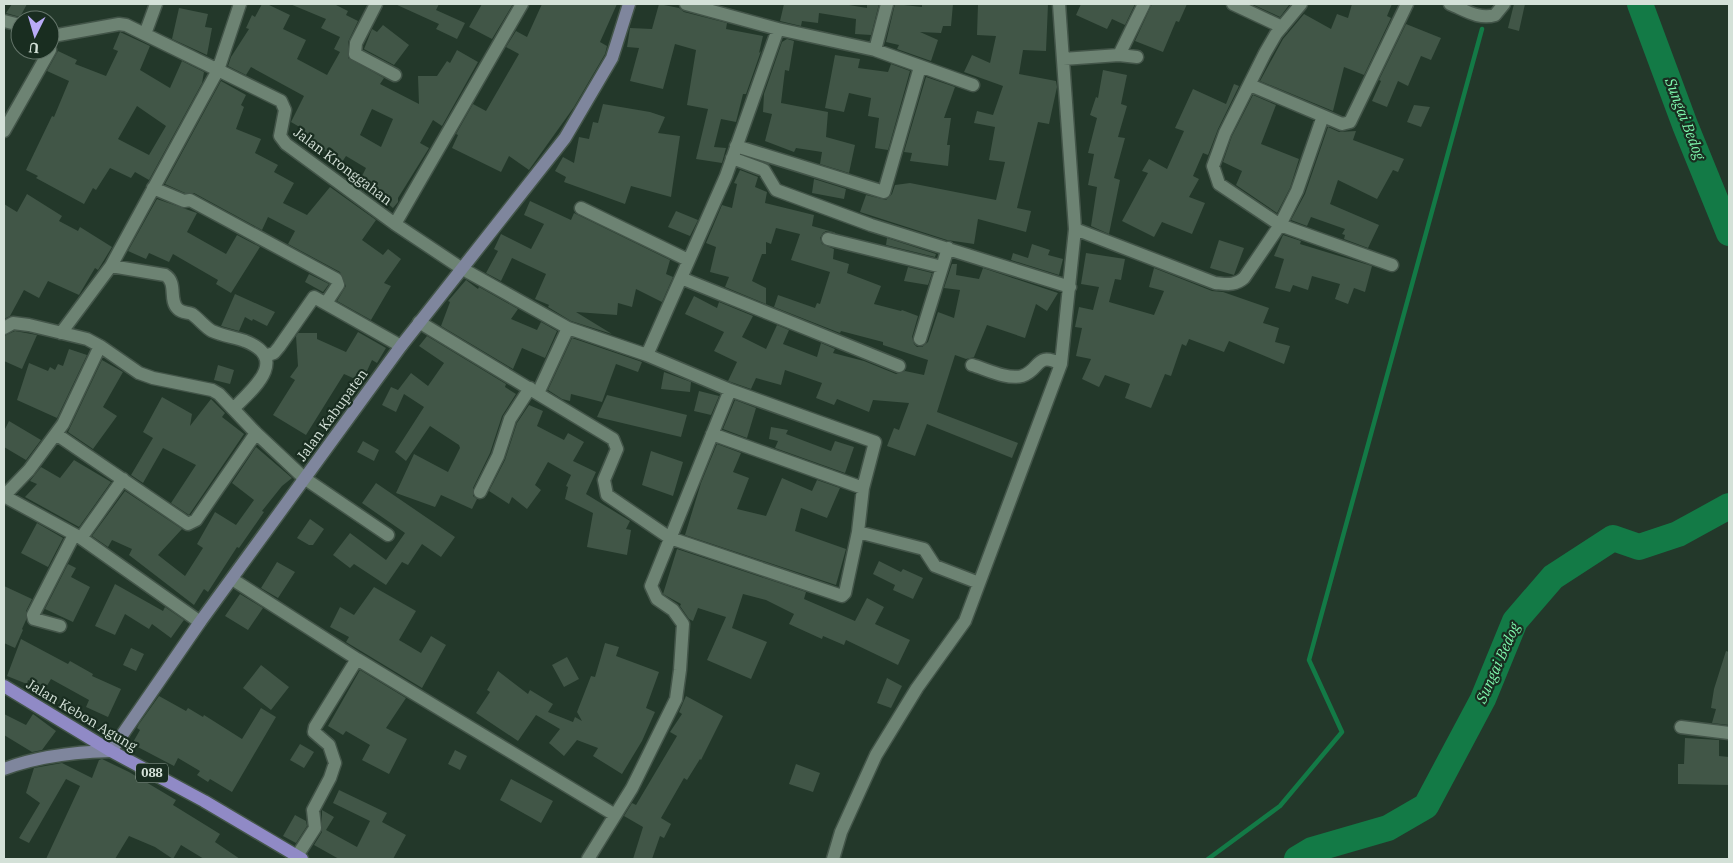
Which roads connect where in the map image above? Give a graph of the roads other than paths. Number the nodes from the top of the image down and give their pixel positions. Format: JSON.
{"nodes":[{"id":1,"x":156,"y":4,"type":"edge"},
{"id":2,"x":240,"y":4,"type":"edge"},
{"id":3,"x":376,"y":4,"type":"edge"},
{"id":4,"x":522,"y":4,"type":"edge"},
{"id":5,"x":629,"y":4,"type":"edge"},
{"id":6,"x":686,"y":4,"type":"edge"},
{"id":7,"x":887,"y":4,"type":"edge"},
{"id":8,"x":1059,"y":4,"type":"edge"},
{"id":9,"x":1144,"y":4,"type":"edge"},
{"id":10,"x":1233,"y":4,"type":"edge"},
{"id":11,"x":1301,"y":4,"type":"edge"},
{"id":12,"x":1407,"y":4,"type":"edge"},
{"id":13,"x":1450,"y":4,"type":"edge"},
{"id":14,"x":1504,"y":4,"type":"edge"},
{"id":15,"x":1282,"y":27,"type":"junction"},
{"id":16,"x":778,"y":29,"type":"junction"},
{"id":17,"x":60,"y":33,"type":"edge"},
{"id":18,"x":145,"y":34,"type":"junction"},
{"id":19,"x":875,"y":50,"type":"junction"},
{"id":20,"x":1119,"y":55,"type":"junction"},
{"id":21,"x":1137,"y":57,"type":"dead end"},
{"id":22,"x":1063,"y":59,"type":"junction"},
{"id":23,"x":44,"y":60,"type":"edge"},
{"id":24,"x":920,"y":67,"type":"junction"},
{"id":25,"x":218,"y":70,"type":"junction"},
{"id":26,"x":394,"y":75,"type":"dead end"},
{"id":27,"x":973,"y":85,"type":"dead end"},
{"id":28,"x":1250,"y":85,"type":"junction"},
{"id":29,"x":1323,"y":116,"type":"junction"},
{"id":30,"x":5,"y":126,"type":"edge"},
{"id":31,"x":736,"y":146,"type":"junction"},
{"id":32,"x":732,"y":158,"type":"junction"},
{"id":33,"x":153,"y":188,"type":"junction"},
{"id":34,"x":582,"y":208,"type":"dead end"},
{"id":35,"x":395,"y":224,"type":"junction"},
{"id":36,"x":871,"y":225,"type":"junction"},
{"id":37,"x":1280,"y":225,"type":"junction"},
{"id":38,"x":1075,"y":229,"type":"junction"},
{"id":39,"x":828,"y":239,"type":"dead end"},
{"id":40,"x":863,"y":247,"type":"junction"},
{"id":41,"x":948,"y":248,"type":"junction"},
{"id":42,"x":688,"y":260,"type":"junction"},
{"id":43,"x":1392,"y":265,"type":"dead end"},
{"id":44,"x":111,"y":266,"type":"junction"},
{"id":45,"x":942,"y":267,"type":"junction"},
{"id":46,"x":461,"y":268,"type":"junction"},
{"id":47,"x":682,"y":278,"type":"junction"},
{"id":48,"x":1070,"y":287,"type":"junction"},
{"id":49,"x":326,"y":303,"type":"junction"},
{"id":50,"x":419,"y":322,"type":"junction"},
{"id":51,"x":4,"y":328,"type":"edge"},
{"id":52,"x":568,"y":328,"type":"junction"},
{"id":53,"x":61,"y":332,"type":"junction"},
{"id":54,"x":920,"y":339,"type":"dead end"},
{"id":55,"x":100,"y":346,"type":"junction"},
{"id":56,"x":401,"y":346,"type":"junction"},
{"id":57,"x":647,"y":355,"type":"junction"},
{"id":58,"x":265,"y":356,"type":"junction"},
{"id":59,"x":1061,"y":364,"type":"junction"},
{"id":60,"x":972,"y":365,"type":"dead end"},
{"id":61,"x":899,"y":366,"type":"dead end"},
{"id":62,"x":730,"y":390,"type":"junction"},
{"id":63,"x":534,"y":391,"type":"junction"},
{"id":64,"x":233,"y":409,"type":"junction"},
{"id":65,"x":256,"y":433,"type":"junction"},
{"id":66,"x":56,"y":434,"type":"junction"},
{"id":67,"x":712,"y":434,"type":"junction"},
{"id":68,"x":304,"y":478,"type":"junction"},
{"id":69,"x":124,"y":479,"type":"junction"},
{"id":70,"x":863,"y":488,"type":"junction"},
{"id":71,"x":480,"y":492,"type":"dead end"},
{"id":72,"x":4,"y":496,"type":"edge"},
{"id":73,"x":858,"y":532,"type":"junction"},
{"id":74,"x":388,"y":535,"type":"dead end"},
{"id":75,"x":77,"y":537,"type":"junction"},
{"id":76,"x":670,"y":538,"type":"junction"},
{"id":77,"x":232,"y":579,"type":"junction"},
{"id":78,"x":979,"y":583,"type":"junction"},
{"id":79,"x":200,"y":622,"type":"junction"},
{"id":80,"x":60,"y":626,"type":"dead end"},
{"id":81,"x":357,"y":660,"type":"junction"},
{"id":82,"x":4,"y":686,"type":"edge"},
{"id":83,"x":1681,"y":727,"type":"dead end"},
{"id":84,"x":1729,"y":733,"type":"edge"},
{"id":85,"x":111,"y":752,"type":"junction"},
{"id":86,"x":4,"y":769,"type":"edge"},
{"id":87,"x":615,"y":816,"type":"junction"},
{"id":88,"x":299,"y":858,"type":"edge"},
{"id":89,"x":588,"y":859,"type":"edge"},
{"id":90,"x":833,"y":859,"type":"edge"}],
"edges":[{"from":1,"to":18,"type":"street"},
{"from":2,"to":25,"type":"street"},
{"from":3,"to":26,"type":"street"},
{"from":4,"to":35,"type":"street"},
{"from":5,"to":46,"type":"main road","name":"Jalan Kabupaten"},
{"from":6,"to":16,"type":"street"},
{"from":7,"to":19,"type":"street"},
{"from":8,"to":22,"type":"street"},
{"from":9,"to":20,"type":"street"},
{"from":10,"to":15,"type":"street"},
{"from":11,"to":15,"type":"street"},
{"from":12,"to":29,"type":"street"},
{"from":13,"to":14,"type":"street"},
{"from":15,"to":28,"type":"street"},
{"from":16,"to":19,"type":"street"},
{"from":16,"to":31,"type":"street"},
{"from":17,"to":18,"type":"street","name":"Jalan Kronggahan"},
{"from":18,"to":25,"type":"street","name":"Jalan Kronggahan"},
{"from":19,"to":24,"type":"street"},
{"from":20,"to":21,"type":"street"},
{"from":20,"to":22,"type":"street"},
{"from":22,"to":38,"type":"street"},
{"from":23,"to":30,"type":"street"},
{"from":24,"to":27,"type":"street"},
{"from":24,"to":31,"type":"street"},
{"from":25,"to":33,"type":"street"},
{"from":25,"to":35,"type":"street","name":"Jalan Kronggahan"},
{"from":28,"to":29,"type":"street"},
{"from":28,"to":37,"type":"street"},
{"from":29,"to":37,"type":"street"},
{"from":31,"to":32,"type":"street"},
{"from":32,"to":36,"type":"street"},
{"from":32,"to":42,"type":"street"},
{"from":33,"to":44,"type":"street"},
{"from":33,"to":49,"type":"street"},
{"from":34,"to":42,"type":"street"},
{"from":35,"to":46,"type":"street","name":"Jalan Kronggahan"},
{"from":36,"to":40,"type":"street"},
{"from":36,"to":41,"type":"street"},
{"from":37,"to":38,"type":"street"},
{"from":37,"to":43,"type":"street"},
{"from":38,"to":48,"type":"street"},
{"from":39,"to":40,"type":"street"},
{"from":40,"to":45,"type":"street"},
{"from":41,"to":45,"type":"street"},
{"from":41,"to":48,"type":"street"},
{"from":42,"to":47,"type":"street"},
{"from":44,"to":53,"type":"street"},
{"from":44,"to":58,"type":"street"},
{"from":45,"to":54,"type":"street"},
{"from":46,"to":50,"type":"main road","name":"Jalan Kabupaten"},
{"from":46,"to":52,"type":"street","name":"Jalan Kronggahan"},
{"from":47,"to":57,"type":"street"},
{"from":47,"to":61,"type":"street"},
{"from":48,"to":59,"type":"street"},
{"from":49,"to":56,"type":"street"},
{"from":49,"to":58,"type":"street"},
{"from":50,"to":56,"type":"main road","name":"Jalan Kabupaten"},
{"from":50,"to":63,"type":"street"},
{"from":51,"to":53,"type":"street"},
{"from":52,"to":57,"type":"street","name":"Jalan Kronggahan"},
{"from":52,"to":63,"type":"street"},
{"from":53,"to":55,"type":"street"},
{"from":55,"to":64,"type":"street"},
{"from":55,"to":66,"type":"street"},
{"from":56,"to":68,"type":"main road","name":"Jalan Kabupaten"},
{"from":57,"to":62,"type":"street","name":"Jalan Kronggahan"},
{"from":58,"to":64,"type":"street"},
{"from":59,"to":60,"type":"street"},
{"from":59,"to":78,"type":"street"},
{"from":62,"to":67,"type":"street"},
{"from":62,"to":70,"type":"street","name":"Jalan Kronggahan"},
{"from":63,"to":71,"type":"street"},
{"from":63,"to":76,"type":"street"},
{"from":64,"to":65,"type":"street"},
{"from":65,"to":68,"type":"street"},
{"from":65,"to":69,"type":"street"},
{"from":66,"to":69,"type":"street"},
{"from":66,"to":72,"type":"street"},
{"from":67,"to":70,"type":"street"},
{"from":67,"to":76,"type":"street"},
{"from":68,"to":74,"type":"street"},
{"from":68,"to":77,"type":"main road","name":"Jalan Kabupaten"},
{"from":69,"to":75,"type":"street"},
{"from":70,"to":73,"type":"street"},
{"from":72,"to":75,"type":"street"},
{"from":73,"to":76,"type":"street"},
{"from":73,"to":78,"type":"street"},
{"from":75,"to":79,"type":"street"},
{"from":75,"to":80,"type":"street"},
{"from":76,"to":87,"type":"street"},
{"from":77,"to":79,"type":"main road","name":"Jalan Kabupaten"},
{"from":77,"to":81,"type":"street"},
{"from":78,"to":90,"type":"street"},
{"from":79,"to":85,"type":"main road","name":"Jalan Kabupaten"},
{"from":81,"to":87,"type":"street"},
{"from":81,"to":88,"type":"street"},
{"from":82,"to":85,"type":"main road","name":"Jalan Kebon Agung","number":"088"},
{"from":83,"to":84,"type":"street"},
{"from":85,"to":86,"type":"main road"},
{"from":85,"to":88,"type":"main road","name":"Jalan Kebon Agung","number":"088"},
{"from":87,"to":89,"type":"street"}]}
